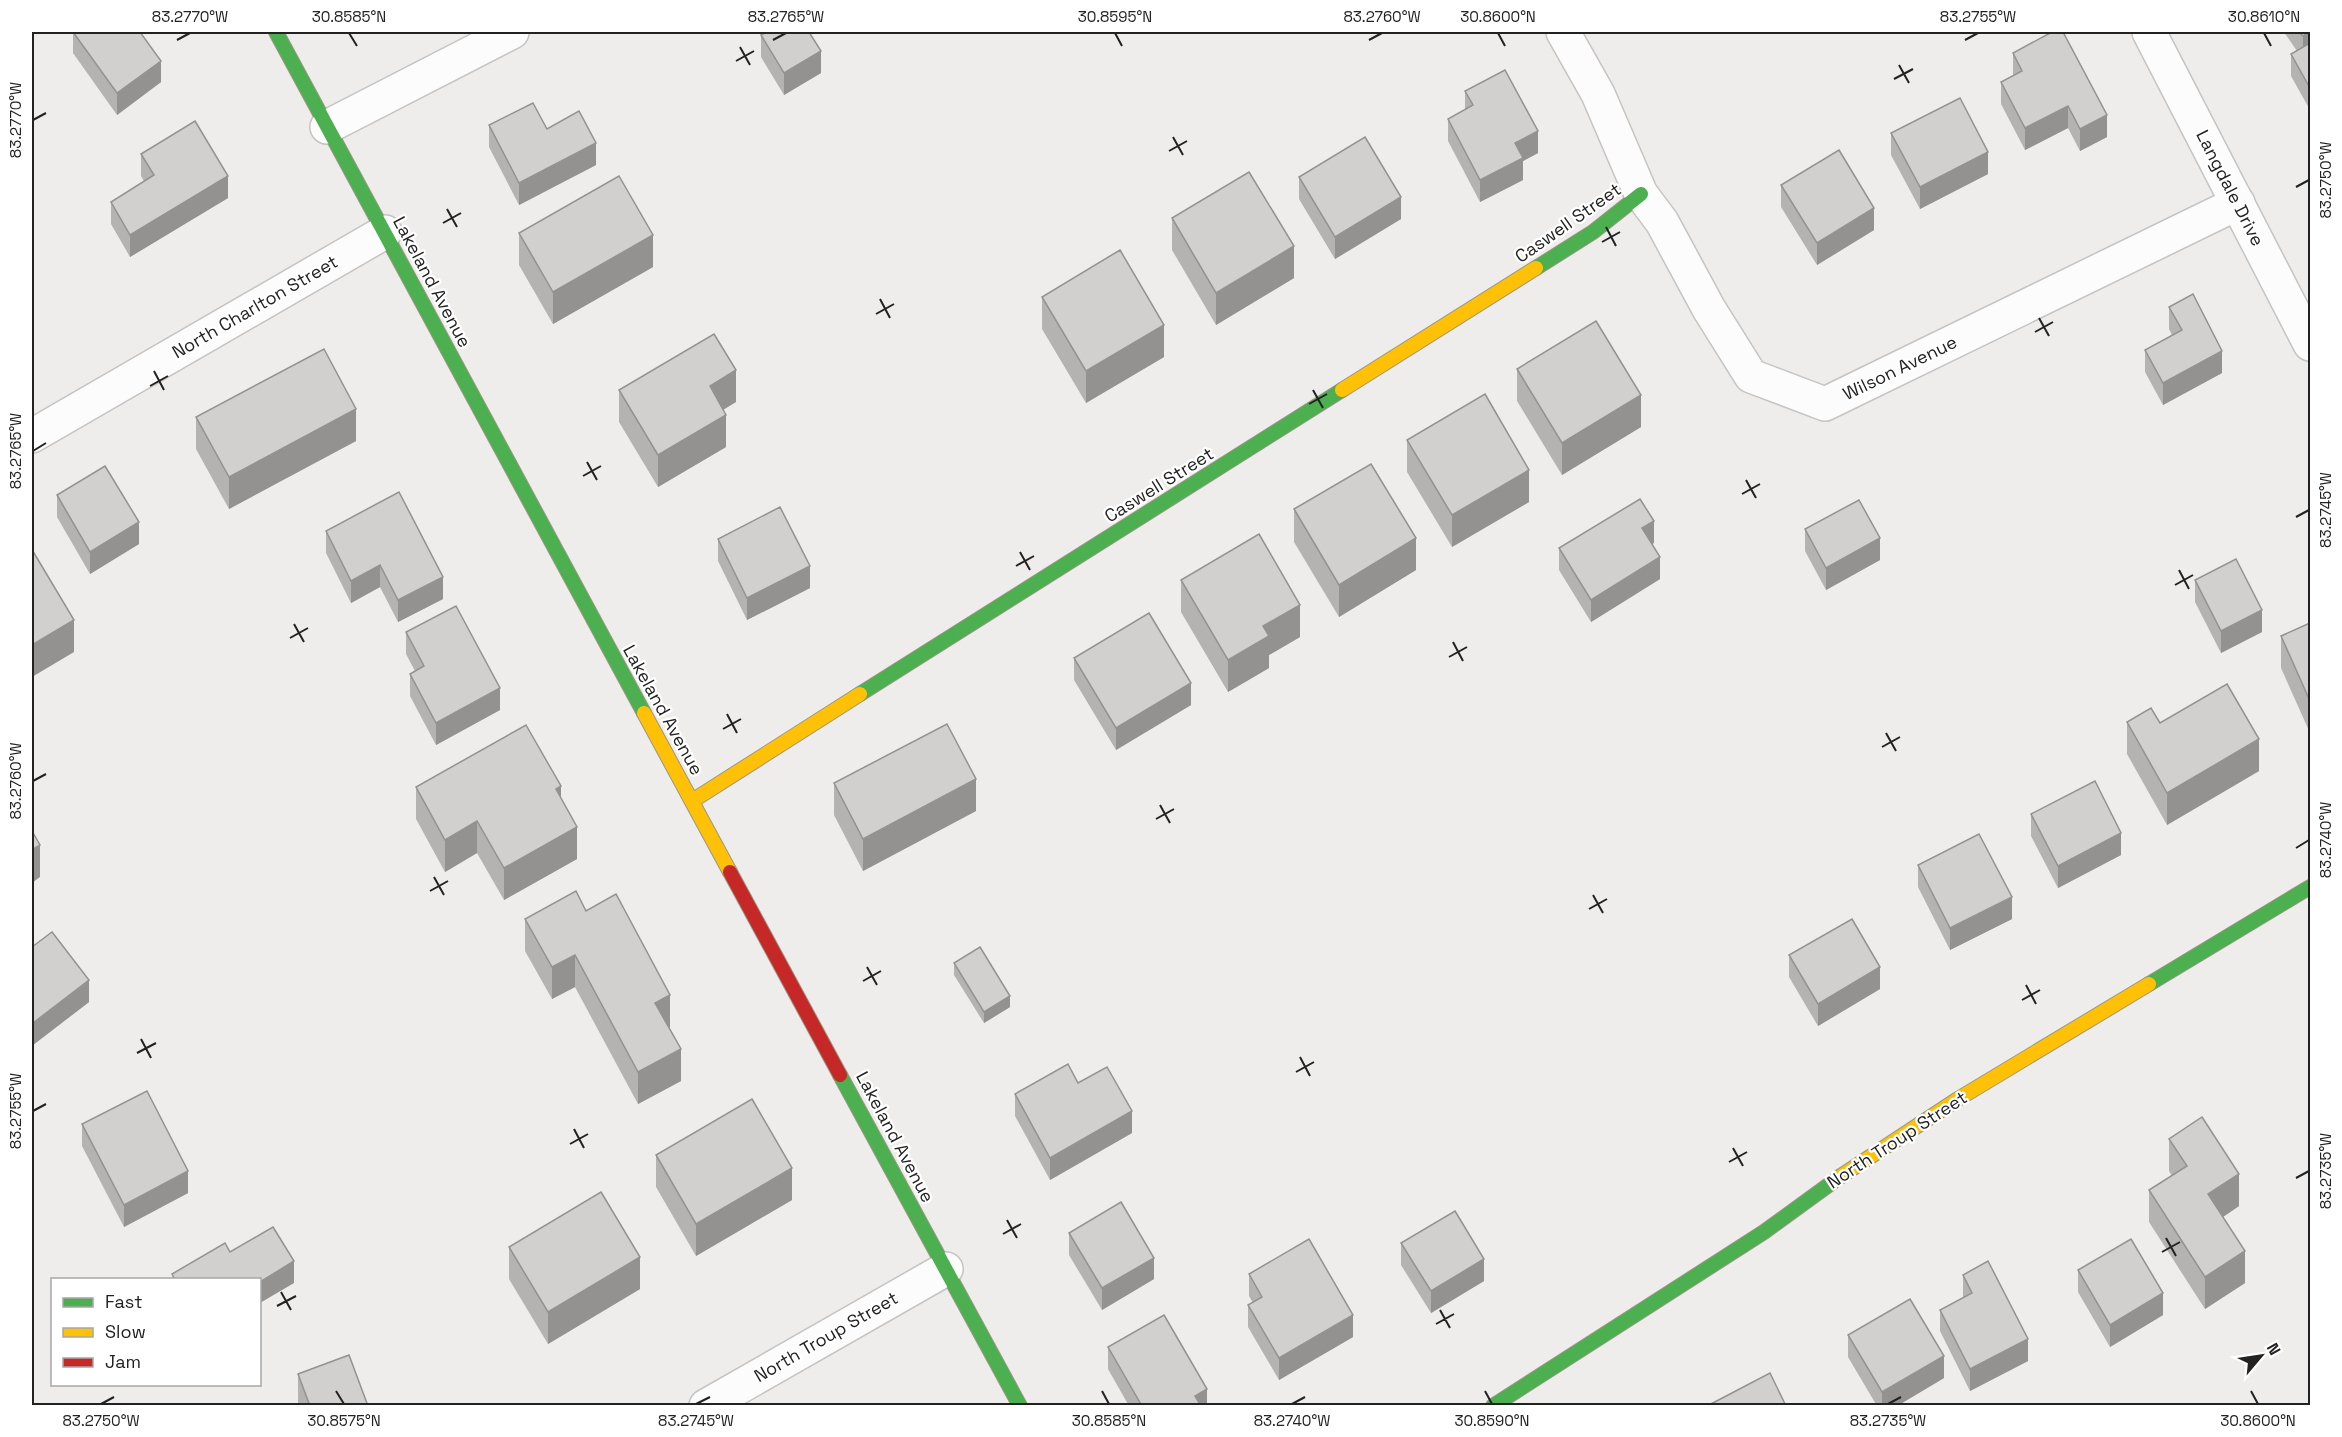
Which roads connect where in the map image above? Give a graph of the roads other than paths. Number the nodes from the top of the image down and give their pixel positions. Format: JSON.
{"nodes":[{"id":1,"x":276,"y":32,"type":"edge"},
{"id":2,"x":512,"y":32,"type":"edge"},
{"id":3,"x":1563,"y":32,"type":"edge"},
{"id":4,"x":2149,"y":32,"type":"edge"},
{"id":5,"x":327,"y":127,"type":"junction"},
{"id":6,"x":1641,"y":194,"type":"junction"},
{"id":7,"x":2238,"y":203,"type":"junction"},
{"id":8,"x":384,"y":232,"type":"junction"},
{"id":9,"x":2310,"y":344,"type":"edge"},
{"id":10,"x":32,"y":436,"type":"edge"},
{"id":11,"x":692,"y":801,"type":"junction"},
{"id":12,"x":2310,"y":887,"type":"edge"},
{"id":13,"x":946,"y":1269,"type":"junction"},
{"id":14,"x":706,"y":1406,"type":"edge"},
{"id":15,"x":1020,"y":1406,"type":"edge"},
{"id":16,"x":1493,"y":1406,"type":"edge"}],
"edges":[{"from":1,"to":5,"type":"street","name":"Lakeland Avenue"},
{"from":2,"to":5,"type":"street"},
{"from":3,"to":6,"type":"street","name":"Wilson Avenue"},
{"from":4,"to":7,"type":"street","name":"Langdale Drive"},
{"from":5,"to":8,"type":"street","name":"Lakeland Avenue"},
{"from":6,"to":7,"type":"street","name":"Wilson Avenue"},
{"from":6,"to":11,"type":"street","name":"Caswell Street"},
{"from":7,"to":9,"type":"street","name":"Langdale Drive"},
{"from":8,"to":10,"type":"street","name":"North Charlton Street"},
{"from":8,"to":11,"type":"street","name":"Lakeland Avenue"},
{"from":11,"to":13,"type":"street","name":"Lakeland Avenue"},
{"from":12,"to":16,"type":"street","name":"North Troup Street"},
{"from":13,"to":14,"type":"street","name":"North Troup Street"},
{"from":13,"to":15,"type":"street","name":"Lakeland Avenue"}]}
